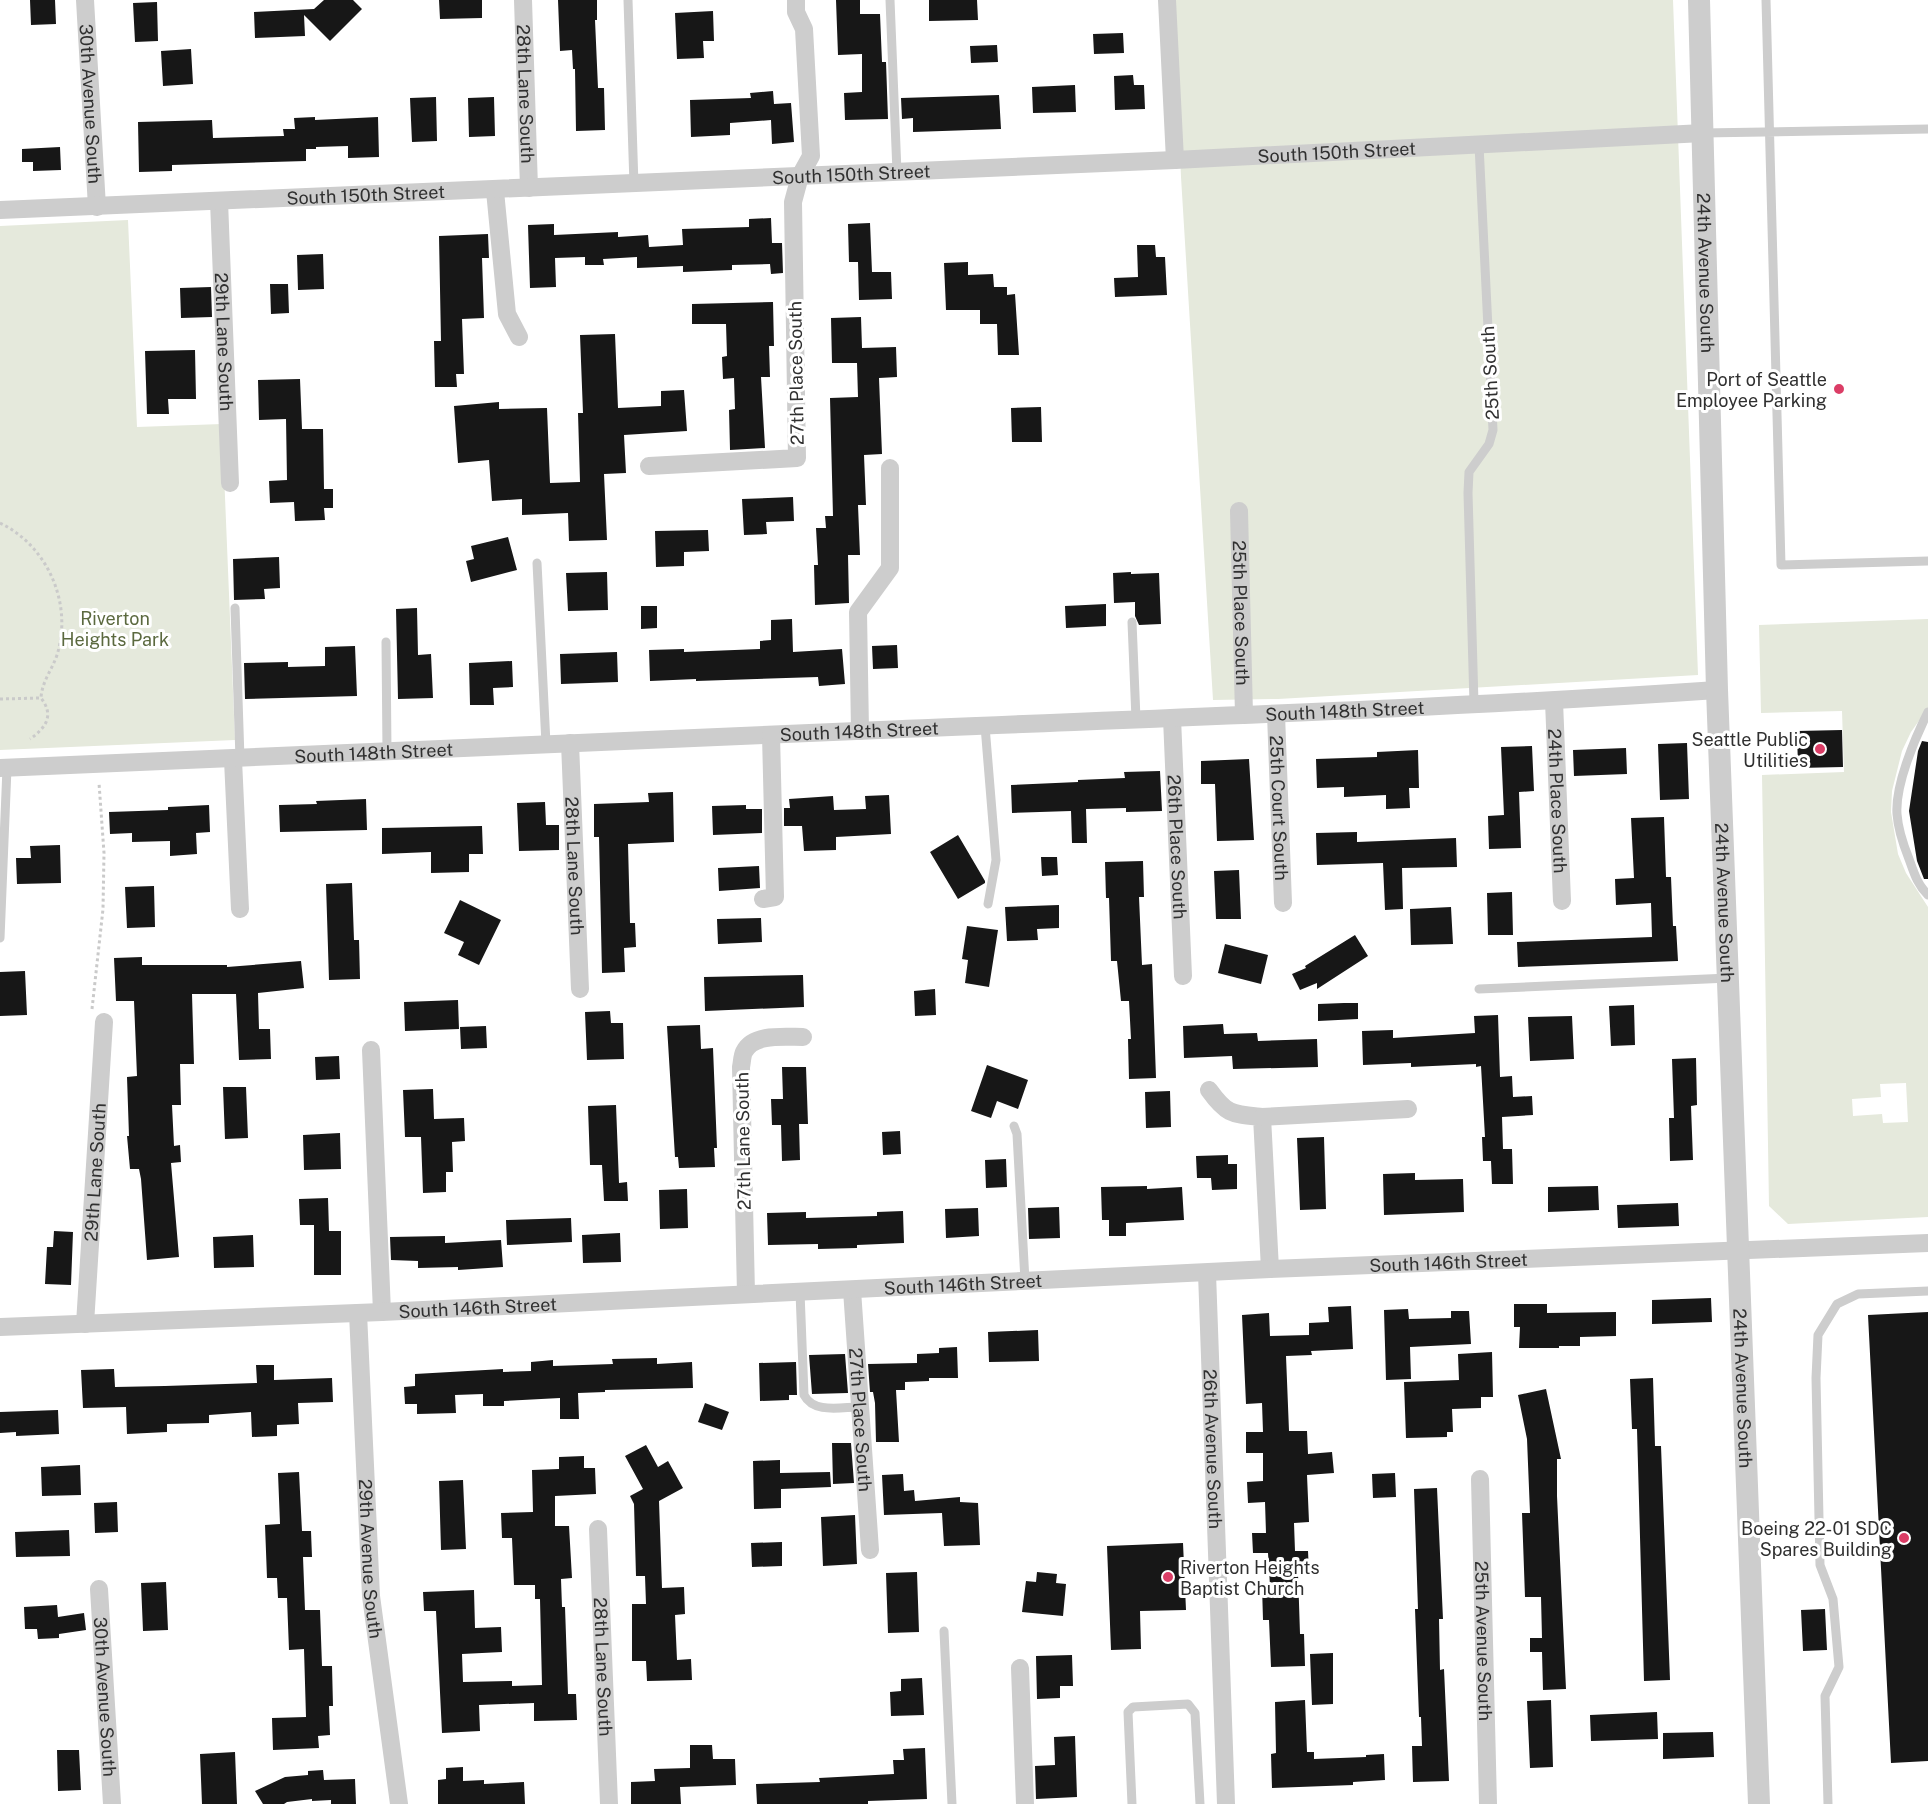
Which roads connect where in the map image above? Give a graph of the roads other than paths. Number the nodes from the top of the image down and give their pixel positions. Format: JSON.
{"nodes":[{"id":1,"x":85,"y":0,"type":"edge"},
{"id":2,"x":524,"y":0,"type":"edge"},
{"id":3,"x":628,"y":0,"type":"edge"},
{"id":4,"x":796,"y":0,"type":"edge"},
{"id":5,"x":890,"y":0,"type":"edge"},
{"id":6,"x":1167,"y":0,"type":"edge"},
{"id":7,"x":1699,"y":0,"type":"edge"},
{"id":8,"x":1766,"y":0,"type":"edge"},
{"id":9,"x":1928,"y":129,"type":"edge"},
{"id":10,"x":1769,"y":131,"type":"junction"},
{"id":11,"x":1703,"y":132,"type":"junction"},
{"id":12,"x":1479,"y":145,"type":"junction"},
{"id":13,"x":1174,"y":160,"type":"junction"},
{"id":14,"x":897,"y":172,"type":"junction"},
{"id":15,"x":800,"y":176,"type":"junction"},
{"id":16,"x":634,"y":185,"type":"junction"},
{"id":17,"x":529,"y":188,"type":"junction"},
{"id":18,"x":495,"y":190,"type":"junction"},
{"id":19,"x":219,"y":201,"type":"junction"},
{"id":20,"x":97,"y":207,"type":"junction"},
{"id":21,"x":0,"y":210,"type":"edge"},
{"id":22,"x":519,"y":337,"type":"dead end"},
{"id":23,"x":649,"y":466,"type":"dead end"},
{"id":24,"x":890,"y":468,"type":"dead end"},
{"id":25,"x":230,"y":483,"type":"dead end"},
{"id":26,"x":1239,"y":511,"type":"dead end"},
{"id":27,"x":1928,"y":561,"type":"edge"},
{"id":28,"x":537,"y":564,"type":"dead end"},
{"id":29,"x":236,"y":608,"type":"dead end"},
{"id":30,"x":1132,"y":622,"type":"dead end"},
{"id":31,"x":386,"y":642,"type":"dead end"},
{"id":32,"x":1717,"y":690,"type":"junction"},
{"id":33,"x":1554,"y":701,"type":"junction"},
{"id":34,"x":1474,"y":703,"type":"junction"},
{"id":35,"x":1928,"y":712,"type":"edge"},
{"id":36,"x":1276,"y":714,"type":"junction"},
{"id":37,"x":1244,"y":715,"type":"junction"},
{"id":38,"x":1172,"y":718,"type":"junction"},
{"id":39,"x":1136,"y":719,"type":"junction"},
{"id":40,"x":984,"y":726,"type":"junction"},
{"id":41,"x":860,"y":731,"type":"junction"},
{"id":42,"x":771,"y":735,"type":"junction"},
{"id":43,"x":570,"y":743,"type":"junction"},
{"id":44,"x":546,"y":744,"type":"junction"},
{"id":45,"x":387,"y":752,"type":"junction"},
{"id":46,"x":237,"y":760,"type":"junction"},
{"id":47,"x":3,"y":768,"type":"edge"},
{"id":48,"x":1928,"y":895,"type":"edge"},
{"id":49,"x":763,"y":899,"type":"dead end"},
{"id":50,"x":1562,"y":901,"type":"dead end"},
{"id":51,"x":1282,"y":903,"type":"dead end"},
{"id":52,"x":988,"y":904,"type":"dead end"},
{"id":53,"x":240,"y":909,"type":"dead end"},
{"id":54,"x":0,"y":938,"type":"edge"},
{"id":55,"x":1183,"y":976,"type":"dead end"},
{"id":56,"x":1729,"y":978,"type":"junction"},
{"id":57,"x":580,"y":989,"type":"dead end"},
{"id":58,"x":1479,"y":989,"type":"dead end"},
{"id":59,"x":104,"y":1022,"type":"dead end"},
{"id":60,"x":802,"y":1037,"type":"dead end"},
{"id":61,"x":371,"y":1050,"type":"dead end"},
{"id":62,"x":1209,"y":1090,"type":"dead end"},
{"id":63,"x":1408,"y":1110,"type":"dead end"},
{"id":64,"x":1262,"y":1117,"type":"junction"},
{"id":65,"x":1014,"y":1126,"type":"dead end"},
{"id":66,"x":1928,"y":1243,"type":"edge"},
{"id":67,"x":1739,"y":1251,"type":"junction"},
{"id":68,"x":1270,"y":1269,"type":"junction"},
{"id":69,"x":1207,"y":1273,"type":"junction"},
{"id":70,"x":1024,"y":1281,"type":"junction"},
{"id":71,"x":852,"y":1290,"type":"junction"},
{"id":72,"x":1928,"y":1291,"type":"edge"},
{"id":73,"x":800,"y":1292,"type":"junction"},
{"id":74,"x":746,"y":1294,"type":"junction"},
{"id":75,"x":381,"y":1312,"type":"junction"},
{"id":76,"x":358,"y":1313,"type":"junction"},
{"id":77,"x":85,"y":1324,"type":"junction"},
{"id":78,"x":0,"y":1327,"type":"edge"},
{"id":79,"x":860,"y":1407,"type":"junction"},
{"id":80,"x":1480,"y":1479,"type":"dead end"},
{"id":81,"x":598,"y":1529,"type":"dead end"},
{"id":82,"x":870,"y":1551,"type":"dead end"},
{"id":83,"x":99,"y":1589,"type":"dead end"},
{"id":84,"x":944,"y":1631,"type":"dead end"},
{"id":85,"x":1020,"y":1668,"type":"dead end"},
{"id":86,"x":112,"y":1804,"type":"edge"},
{"id":87,"x":399,"y":1804,"type":"edge"},
{"id":88,"x":609,"y":1804,"type":"edge"},
{"id":89,"x":952,"y":1804,"type":"edge"},
{"id":90,"x":1025,"y":1804,"type":"edge"},
{"id":91,"x":1132,"y":1804,"type":"edge"},
{"id":92,"x":1200,"y":1804,"type":"edge"},
{"id":93,"x":1226,"y":1804,"type":"edge"},
{"id":94,"x":1488,"y":1804,"type":"edge"},
{"id":95,"x":1759,"y":1804,"type":"edge"},
{"id":96,"x":1828,"y":1804,"type":"edge"}],
"edges":[{"from":1,"to":20,"type":"street","name":"30th Avenue South"},
{"from":2,"to":17,"type":"street","name":"28th Lane South"},
{"from":3,"to":16,"type":"lane"},
{"from":4,"to":15,"type":"street"},
{"from":5,"to":14,"type":"lane"},
{"from":6,"to":13,"type":"street"},
{"from":7,"to":11,"type":"street","name":"24th Avenue South"},
{"from":8,"to":10,"type":"lane"},
{"from":9,"to":10,"type":"lane"},
{"from":10,"to":11,"type":"lane"},
{"from":10,"to":27,"type":"lane"},
{"from":11,"to":12,"type":"street","name":"South 150th Street"},
{"from":11,"to":32,"type":"street","name":"24th Avenue South"},
{"from":12,"to":13,"type":"street","name":"South 150th Street"},
{"from":12,"to":34,"type":"lane","name":"25th South"},
{"from":13,"to":14,"type":"street","name":"South 150th Street"},
{"from":14,"to":15,"type":"street","name":"South 150th Street"},
{"from":15,"to":16,"type":"street","name":"South 150th Street"},
{"from":15,"to":23,"type":"street","name":"27th Place South"},
{"from":16,"to":17,"type":"street","name":"South 150th Street"},
{"from":17,"to":18,"type":"street","name":"South 150th Street"},
{"from":18,"to":19,"type":"street","name":"South 150th Street"},
{"from":18,"to":22,"type":"street"},
{"from":19,"to":20,"type":"street","name":"South 150th Street"},
{"from":19,"to":25,"type":"street","name":"29th Lane South"},
{"from":20,"to":21,"type":"street","name":"South 150th Street"},
{"from":24,"to":41,"type":"street"},
{"from":26,"to":37,"type":"street","name":"25th Place South"},
{"from":28,"to":44,"type":"lane"},
{"from":29,"to":46,"type":"lane"},
{"from":30,"to":39,"type":"lane"},
{"from":31,"to":45,"type":"lane"},
{"from":32,"to":33,"type":"street","name":"South 148th Street"},
{"from":32,"to":56,"type":"street","name":"24th Avenue South"},
{"from":33,"to":34,"type":"street","name":"South 148th Street"},
{"from":33,"to":50,"type":"street","name":"24th Place South"},
{"from":34,"to":36,"type":"street","name":"South 148th Street"},
{"from":35,"to":48,"type":"lane"},
{"from":36,"to":37,"type":"street","name":"South 148th Street"},
{"from":36,"to":51,"type":"street","name":"25th Court South"},
{"from":37,"to":38,"type":"street","name":"South 148th Street"},
{"from":38,"to":39,"type":"street","name":"South 148th Street"},
{"from":38,"to":55,"type":"street","name":"26th Place South"},
{"from":39,"to":40,"type":"street","name":"South 148th Street"},
{"from":40,"to":41,"type":"street","name":"South 148th Street"},
{"from":40,"to":52,"type":"lane"},
{"from":41,"to":42,"type":"street","name":"South 148th Street"},
{"from":42,"to":43,"type":"street","name":"South 148th Street"},
{"from":42,"to":49,"type":"street"},
{"from":43,"to":44,"type":"street","name":"South 148th Street"},
{"from":43,"to":57,"type":"street","name":"28th Lane South"},
{"from":44,"to":45,"type":"street","name":"South 148th Street"},
{"from":45,"to":46,"type":"street","name":"South 148th Street"},
{"from":46,"to":47,"type":"street","name":"South 148th Street"},
{"from":46,"to":53,"type":"street"},
{"from":47,"to":54,"type":"lane"},
{"from":56,"to":58,"type":"lane"},
{"from":56,"to":67,"type":"street","name":"24th Avenue South"},
{"from":59,"to":77,"type":"street","name":"29th Lane South"},
{"from":60,"to":74,"type":"street","name":"27th Lane South"},
{"from":61,"to":75,"type":"street"},
{"from":62,"to":64,"type":"street"},
{"from":63,"to":64,"type":"street"},
{"from":64,"to":68,"type":"street"},
{"from":65,"to":70,"type":"lane"},
{"from":66,"to":67,"type":"street","name":"South 146th Street"},
{"from":67,"to":68,"type":"street","name":"South 146th Street"},
{"from":67,"to":95,"type":"street","name":"24th Avenue South"},
{"from":68,"to":69,"type":"street","name":"South 146th Street"},
{"from":69,"to":70,"type":"street","name":"South 146th Street"},
{"from":69,"to":93,"type":"street","name":"26th Avenue South"},
{"from":70,"to":71,"type":"street","name":"South 146th Street"},
{"from":71,"to":73,"type":"street","name":"South 146th Street"},
{"from":71,"to":79,"type":"street","name":"27th Place South"},
{"from":72,"to":96,"type":"lane"},
{"from":73,"to":74,"type":"street","name":"South 146th Street"},
{"from":73,"to":79,"type":"lane"},
{"from":74,"to":75,"type":"street","name":"South 146th Street"},
{"from":75,"to":76,"type":"street","name":"South 146th Street"},
{"from":76,"to":77,"type":"street","name":"South 146th Street"},
{"from":76,"to":87,"type":"street","name":"29th Avenue South"},
{"from":77,"to":78,"type":"street","name":"South 146th Street"},
{"from":79,"to":82,"type":"street","name":"27th Place South"},
{"from":80,"to":94,"type":"street","name":"25th Avenue South"},
{"from":81,"to":88,"type":"street","name":"28th Lane South"},
{"from":83,"to":86,"type":"street","name":"30th Avenue South"},
{"from":84,"to":89,"type":"lane"},
{"from":85,"to":90,"type":"street"},
{"from":91,"to":92,"type":"lane"}]}
